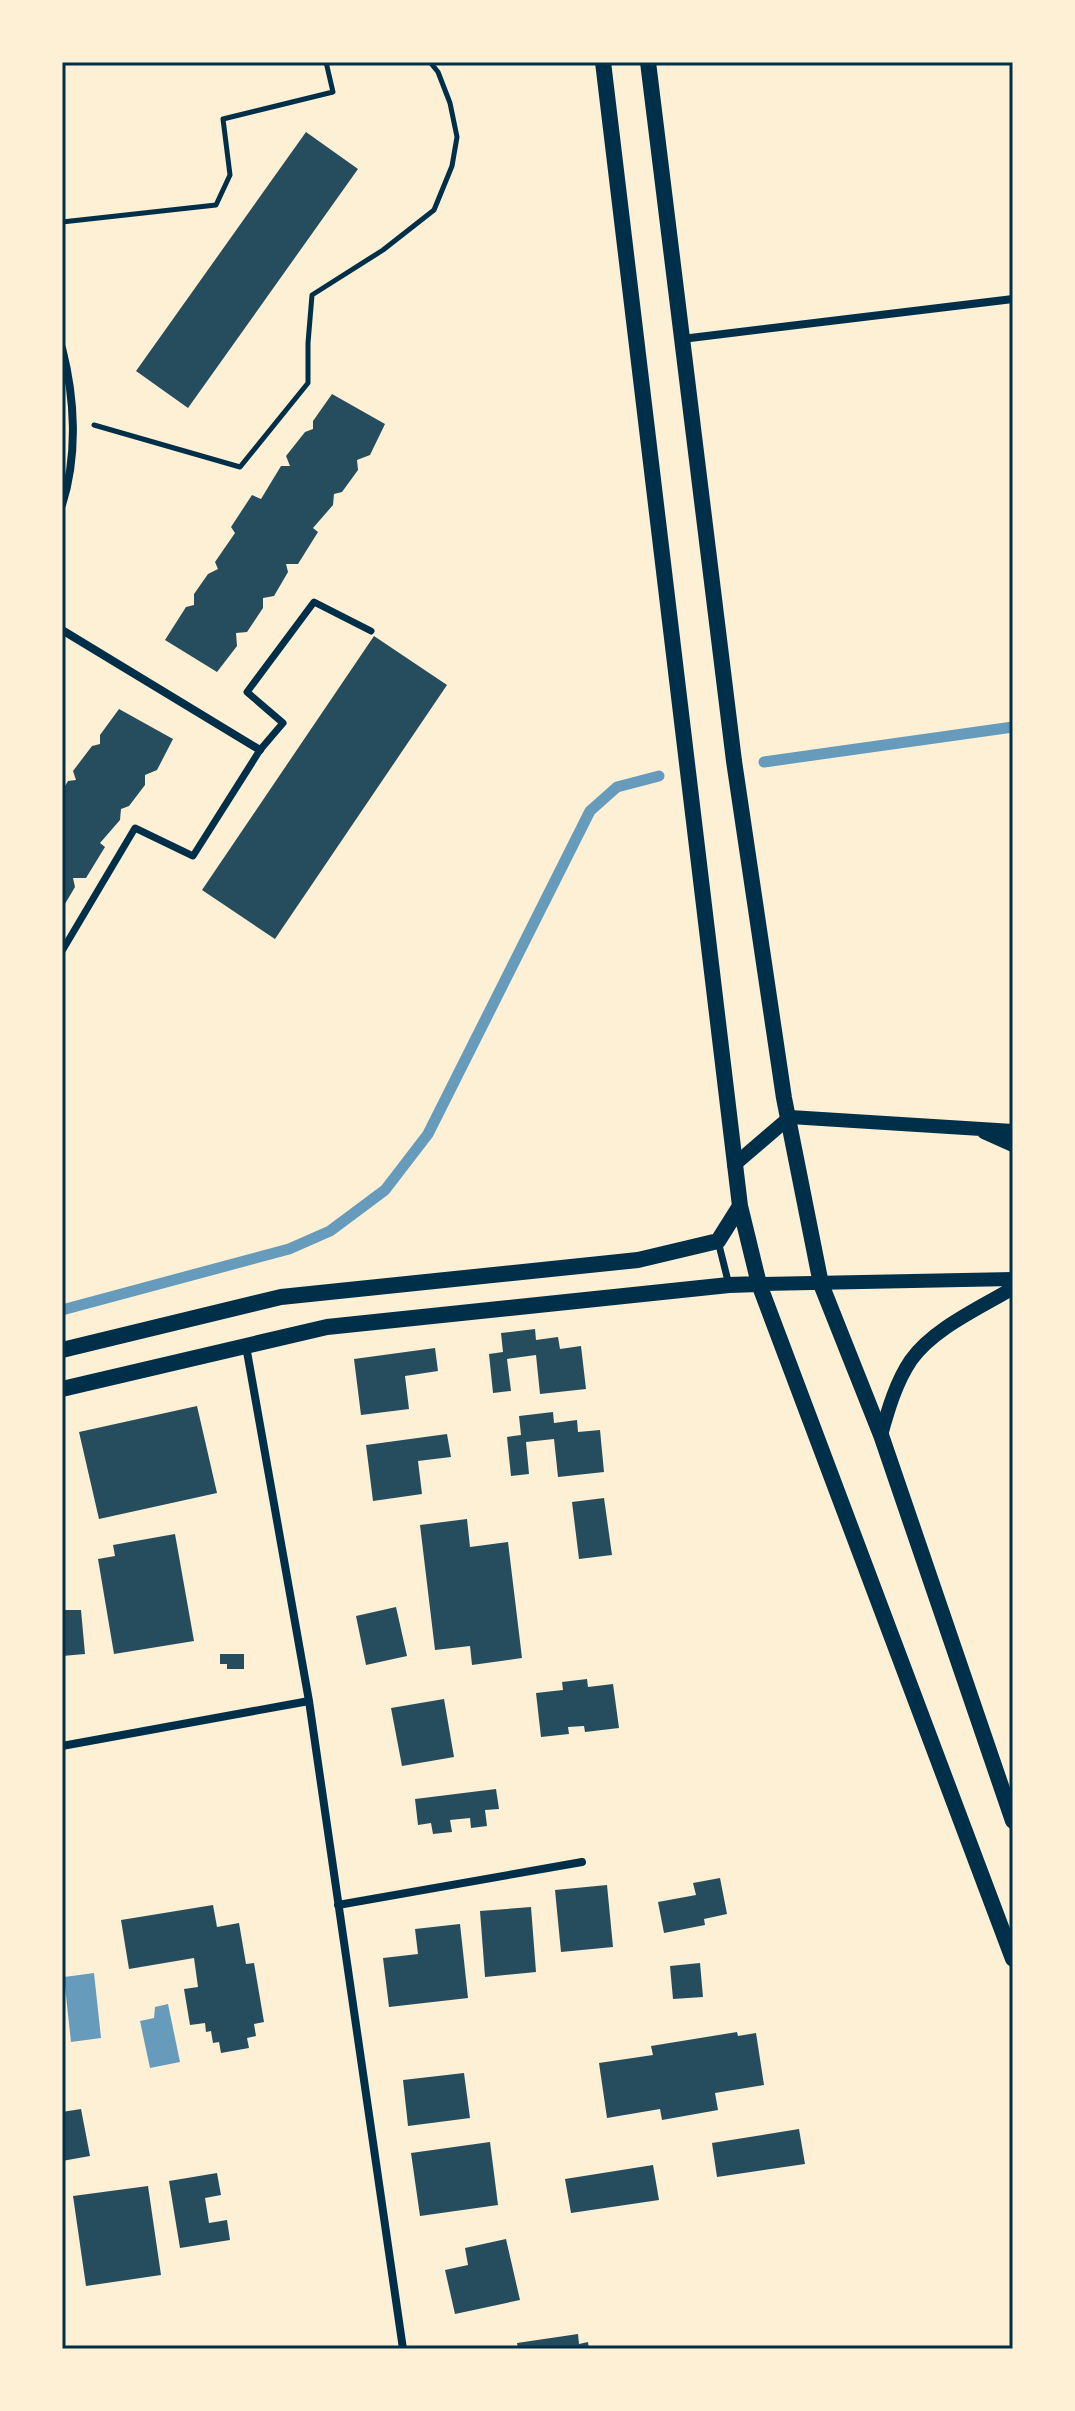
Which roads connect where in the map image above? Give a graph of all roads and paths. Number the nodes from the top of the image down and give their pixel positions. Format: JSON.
{"nodes":[{"id":1,"x":326,"y":62,"type":"edge"},
{"id":2,"x":430,"y":62,"type":"edge"},
{"id":3,"x":603,"y":62,"type":"edge"},
{"id":4,"x":648,"y":62,"type":"edge"},
{"id":5,"x":62,"y":222,"type":"edge"},
{"id":6,"x":1013,"y":299,"type":"edge"},
{"id":7,"x":682,"y":339,"type":"junction"},
{"id":8,"x":62,"y":348,"type":"edge"},
{"id":9,"x":74,"y":419,"type":"junction"},
{"id":10,"x":62,"y":505,"type":"edge"},
{"id":11,"x":62,"y":630,"type":"edge"},
{"id":12,"x":371,"y":631,"type":"dead end"},
{"id":13,"x":260,"y":750,"type":"junction"},
{"id":14,"x":62,"y":951,"type":"edge"},
{"id":15,"x":790,"y":1117,"type":"junction"},
{"id":16,"x":972,"y":1128,"type":"junction"},
{"id":17,"x":1013,"y":1131,"type":"edge"},
{"id":18,"x":1013,"y":1145,"type":"edge"},
{"id":19,"x":734,"y":1165,"type":"junction"},
{"id":20,"x":740,"y":1206,"type":"junction"},
{"id":21,"x":718,"y":1241,"type":"junction"},
{"id":22,"x":1013,"y":1279,"type":"edge"},
{"id":23,"x":759,"y":1284,"type":"junction"},
{"id":24,"x":821,"y":1284,"type":"junction"},
{"id":25,"x":729,"y":1285,"type":"junction"},
{"id":26,"x":1013,"y":1288,"type":"edge"},
{"id":27,"x":246,"y":1346,"type":"junction"},
{"id":28,"x":62,"y":1350,"type":"edge"},
{"id":29,"x":62,"y":1389,"type":"edge"},
{"id":30,"x":881,"y":1435,"type":"junction"},
{"id":31,"x":309,"y":1701,"type":"junction"},
{"id":32,"x":62,"y":1746,"type":"edge"},
{"id":33,"x":1013,"y":1821,"type":"edge"},
{"id":34,"x":582,"y":1862,"type":"dead end"},
{"id":35,"x":338,"y":1905,"type":"junction"},
{"id":36,"x":1013,"y":1959,"type":"edge"},
{"id":37,"x":403,"y":2349,"type":"edge"}],
"edges":[{"from":1,"to":5,"type":"path"},
{"from":2,"to":9,"type":"path"},
{"from":3,"to":19,"type":"main road"},
{"from":4,"to":7,"type":"main road"},
{"from":6,"to":7,"type":"street"},
{"from":7,"to":15,"type":"main road"},
{"from":8,"to":9,"type":"street"},
{"from":9,"to":10,"type":"street"},
{"from":11,"to":13,"type":"street"},
{"from":12,"to":13,"type":"street"},
{"from":13,"to":14,"type":"street"},
{"from":15,"to":16,"type":"street"},
{"from":15,"to":19,"type":"street"},
{"from":15,"to":24,"type":"main road"},
{"from":16,"to":17,"type":"street"},
{"from":16,"to":18,"type":"street"},
{"from":19,"to":20,"type":"main road"},
{"from":20,"to":21,"type":"main road"},
{"from":20,"to":23,"type":"main road"},
{"from":21,"to":25,"type":"street"},
{"from":21,"to":28,"type":"main road"},
{"from":22,"to":24,"type":"street"},
{"from":23,"to":24,"type":"street"},
{"from":23,"to":25,"type":"main road"},
{"from":23,"to":36,"type":"main road"},
{"from":24,"to":30,"type":"main road"},
{"from":25,"to":27,"type":"main road"},
{"from":26,"to":30,"type":"street"},
{"from":27,"to":29,"type":"main road"},
{"from":27,"to":31,"type":"street"},
{"from":30,"to":33,"type":"main road"},
{"from":31,"to":32,"type":"street"},
{"from":31,"to":35,"type":"street"},
{"from":34,"to":35,"type":"street"},
{"from":35,"to":37,"type":"street"}]}
